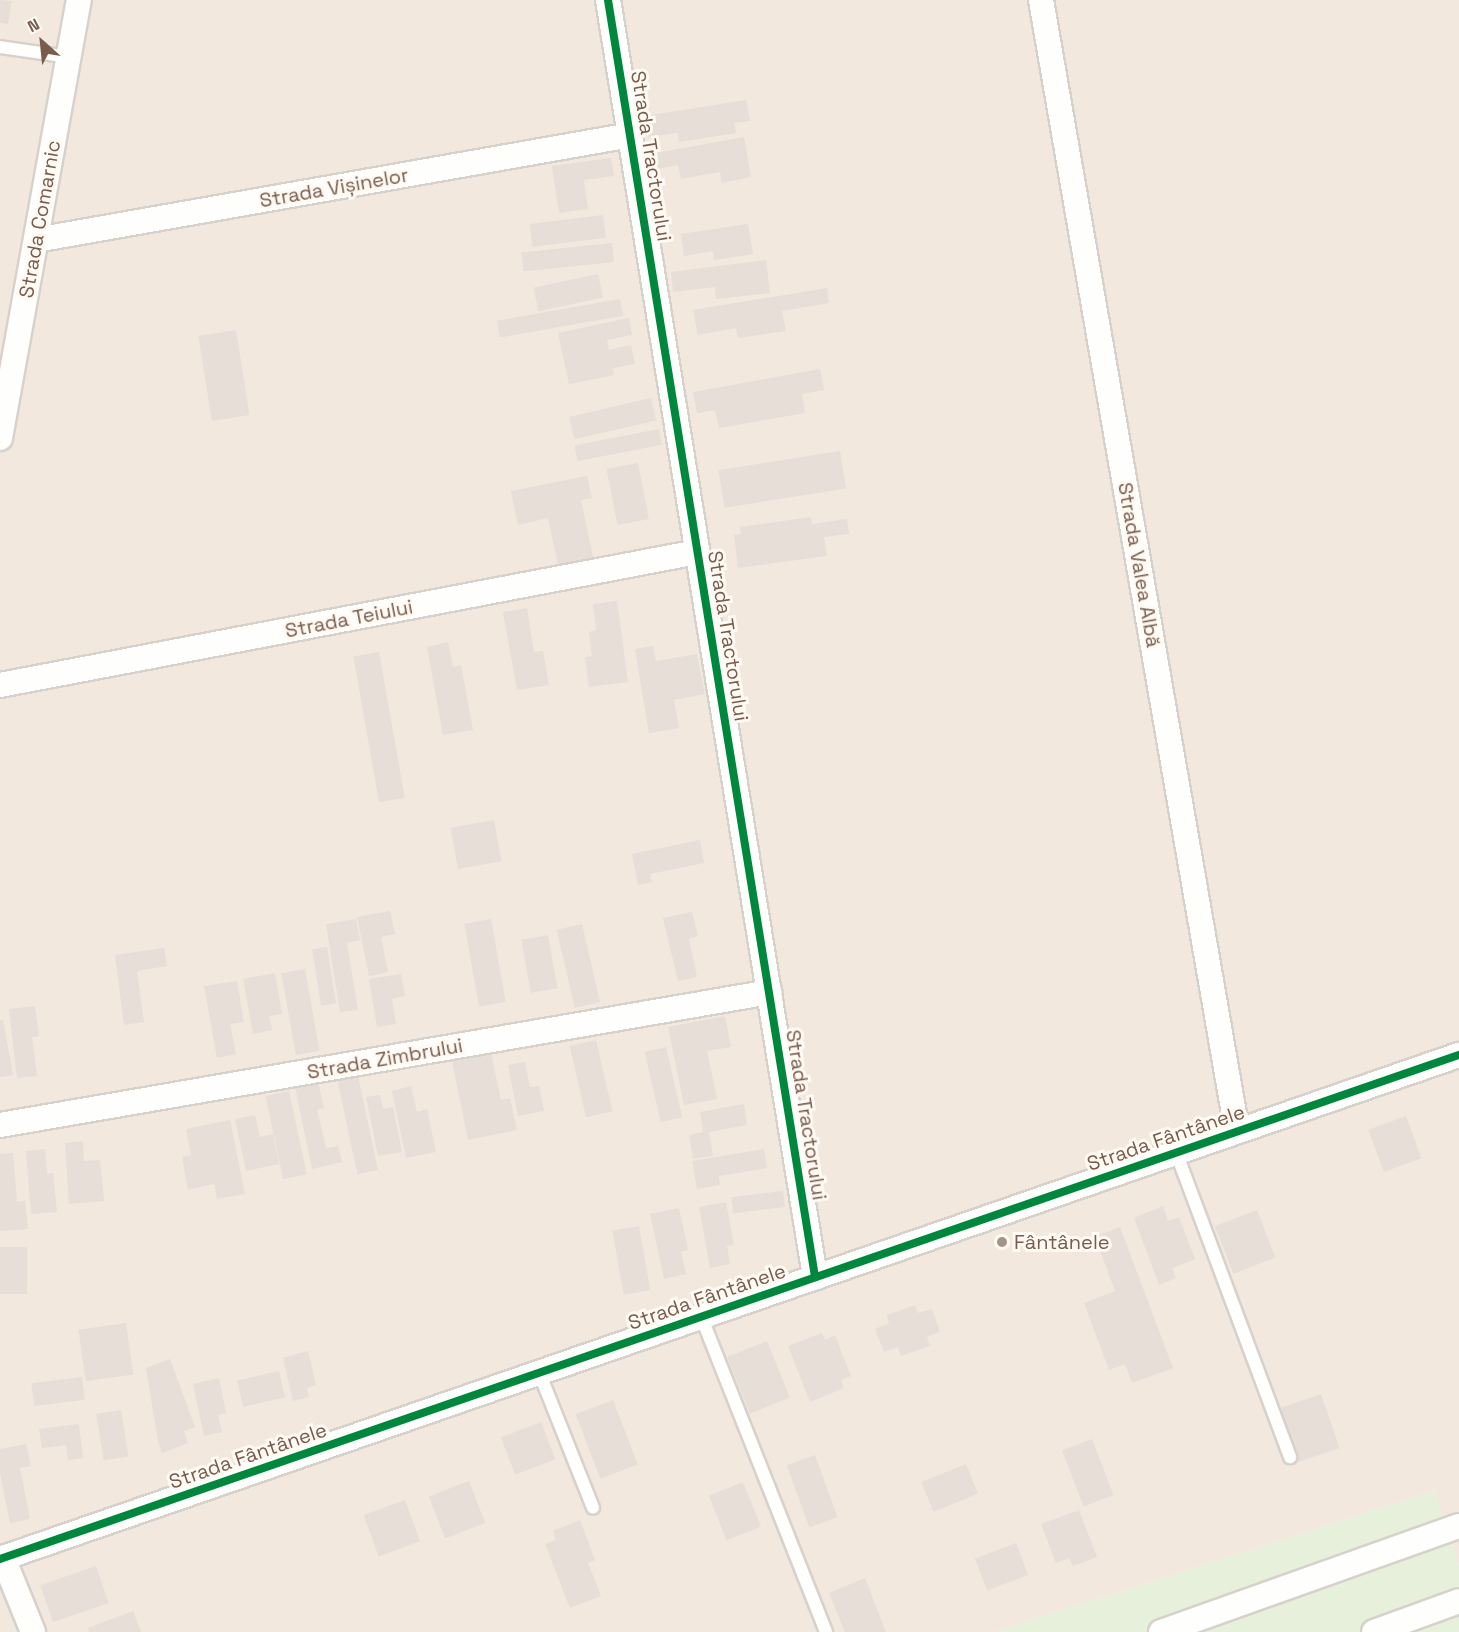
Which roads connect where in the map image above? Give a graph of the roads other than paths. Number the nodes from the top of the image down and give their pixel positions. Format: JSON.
{"nodes":[{"id":1,"x":79,"y":0,"type":"edge"},
{"id":2,"x":608,"y":0,"type":"edge"},
{"id":3,"x":1041,"y":0,"type":"edge"},
{"id":4,"x":0,"y":47,"type":"edge"},
{"id":5,"x":69,"y":57,"type":"junction"},
{"id":6,"x":631,"y":135,"type":"junction"},
{"id":7,"x":36,"y":240,"type":"junction"},
{"id":8,"x":0,"y":438,"type":"edge"},
{"id":9,"x":698,"y":552,"type":"junction"},
{"id":10,"x":0,"y":685,"type":"edge"},
{"id":11,"x":770,"y":992,"type":"junction"},
{"id":12,"x":1459,"y":1055,"type":"edge"},
{"id":13,"x":0,"y":1125,"type":"edge"},
{"id":14,"x":1237,"y":1131,"type":"junction"},
{"id":15,"x":1176,"y":1152,"type":"junction"},
{"id":16,"x":815,"y":1276,"type":"junction"},
{"id":17,"x":701,"y":1316,"type":"junction"},
{"id":18,"x":539,"y":1372,"type":"junction"},
{"id":19,"x":1290,"y":1457,"type":"dead end"},
{"id":20,"x":593,"y":1508,"type":"dead end"},
{"id":21,"x":1459,"y":1526,"type":"edge"},
{"id":22,"x":2,"y":1558,"type":"edge"},
{"id":23,"x":1459,"y":1601,"type":"edge"},
{"id":24,"x":33,"y":1632,"type":"edge"},
{"id":25,"x":826,"y":1632,"type":"edge"},
{"id":26,"x":1161,"y":1632,"type":"edge"},
{"id":27,"x":1374,"y":1632,"type":"edge"}],
"edges":[{"from":1,"to":5,"type":"street","name":"Strada Comarnic"},
{"from":2,"to":6,"type":"street","name":"Strada Tractorului"},
{"from":3,"to":14,"type":"street","name":"Strada Valea Albă"},
{"from":4,"to":5,"type":"lane"},
{"from":5,"to":7,"type":"street","name":"Strada Comarnic"},
{"from":6,"to":7,"type":"street","name":"Strada Vișinelor"},
{"from":6,"to":9,"type":"street","name":"Strada Tractorului"},
{"from":7,"to":8,"type":"street","name":"Strada Comarnic"},
{"from":9,"to":10,"type":"street","name":"Strada Teiului"},
{"from":9,"to":11,"type":"street","name":"Strada Tractorului"},
{"from":11,"to":13,"type":"street","name":"Strada Zimbrului"},
{"from":11,"to":16,"type":"street","name":"Strada Tractorului"},
{"from":12,"to":14,"type":"street","name":"Strada Fântânele"},
{"from":14,"to":15,"type":"street","name":"Strada Fântânele"},
{"from":15,"to":16,"type":"street","name":"Strada Fântânele"},
{"from":15,"to":19,"type":"lane"},
{"from":16,"to":17,"type":"street","name":"Strada Fântânele"},
{"from":17,"to":18,"type":"street","name":"Strada Fântânele"},
{"from":17,"to":25,"type":"lane"},
{"from":18,"to":20,"type":"lane"},
{"from":18,"to":22,"type":"street","name":"Strada Fântânele"},
{"from":21,"to":26,"type":"street"},
{"from":22,"to":24,"type":"street"},
{"from":23,"to":27,"type":"street"}]}
